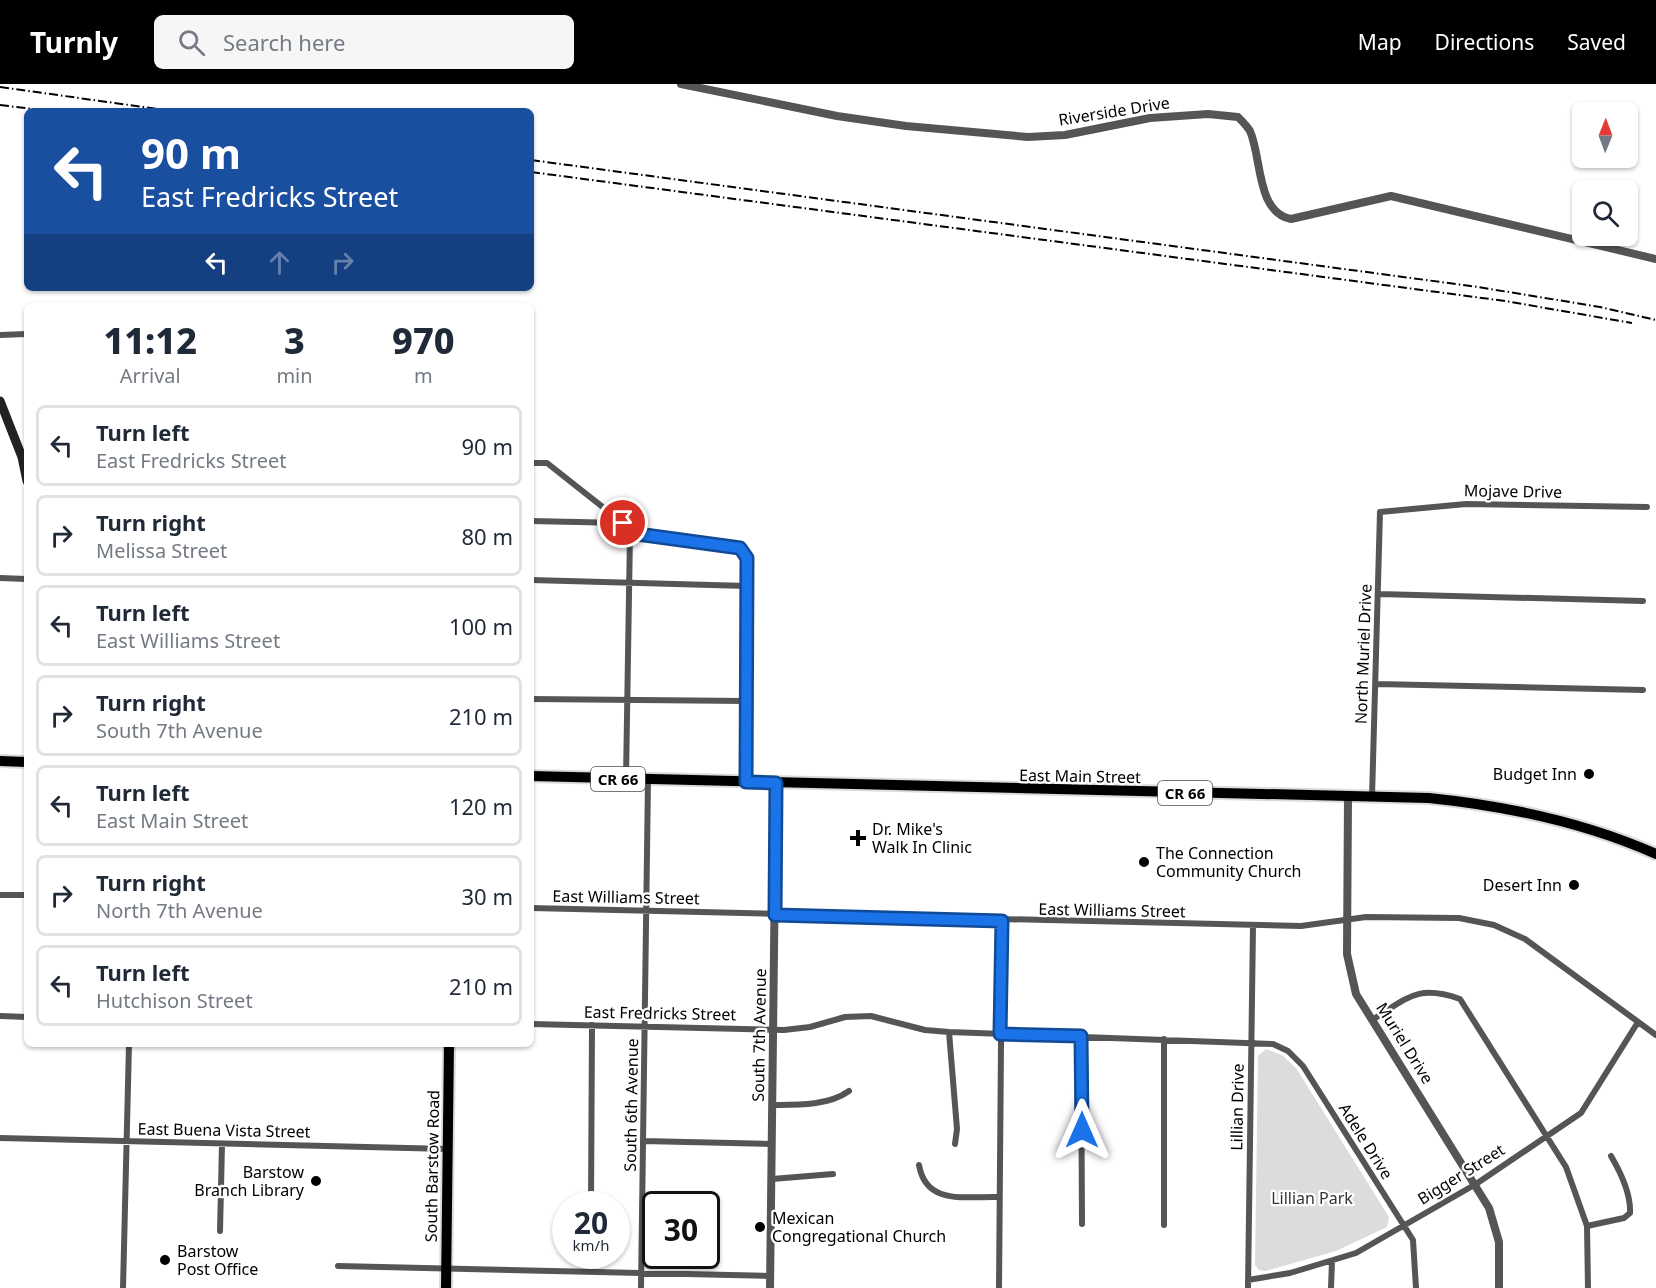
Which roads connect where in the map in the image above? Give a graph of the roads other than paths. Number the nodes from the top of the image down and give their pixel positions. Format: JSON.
{"nodes":[{"id":1,"x":681,"y":84,"type":"edge"},
{"id":2,"x":1656,"y":259,"type":"edge"},
{"id":3,"x":24,"y":333,"type":"edge"},
{"id":4,"x":0,"y":335,"type":"edge"},
{"id":5,"x":0,"y":401,"type":"edge"},
{"id":6,"x":24,"y":457,"type":"edge"},
{"id":7,"x":534,"y":463,"type":"edge"},
{"id":8,"x":1647,"y":507,"type":"dead end"},
{"id":9,"x":1380,"y":512,"type":"joint"},
{"id":10,"x":534,"y":521,"type":"edge"},
{"id":11,"x":623,"y":523,"type":"junction"},
{"id":12,"x":630,"y":533,"type":"junction"},
{"id":13,"x":0,"y":578,"type":"edge"},
{"id":14,"x":24,"y":579,"type":"edge"},
{"id":15,"x":534,"y":580,"type":"edge"},
{"id":16,"x":629,"y":582,"type":"junction"},
{"id":17,"x":747,"y":586,"type":"junction"},
{"id":18,"x":1379,"y":594,"type":"junction"},
{"id":19,"x":1644,"y":601,"type":"dead end"},
{"id":20,"x":1377,"y":684,"type":"junction"},
{"id":21,"x":1643,"y":690,"type":"dead end"},
{"id":22,"x":534,"y":699,"type":"edge"},
{"id":23,"x":627,"y":701,"type":"junction"},
{"id":24,"x":746,"y":701,"type":"junction"},
{"id":25,"x":0,"y":761,"type":"edge"},
{"id":26,"x":24,"y":762,"type":"edge"},
{"id":27,"x":534,"y":776,"type":"edge"},
{"id":28,"x":626,"y":779,"type":"junction"},
{"id":29,"x":648,"y":780,"type":"junction"},
{"id":30,"x":746,"y":782,"type":"junction"},
{"id":31,"x":776,"y":783,"type":"junction"},
{"id":32,"x":1348,"y":797,"type":"junction"},
{"id":33,"x":1372,"y":797,"type":"junction"},
{"id":34,"x":1656,"y":854,"type":"edge"},
{"id":35,"x":0,"y":895,"type":"edge"},
{"id":36,"x":24,"y":895,"type":"edge"},
{"id":37,"x":534,"y":908,"type":"edge"},
{"id":38,"x":648,"y":912,"type":"junction"},
{"id":39,"x":775,"y":915,"type":"junction"},
{"id":40,"x":1347,"y":920,"type":"junction"},
{"id":41,"x":1002,"y":921,"type":"junction"},
{"id":42,"x":1253,"y":926,"type":"junction"},
{"id":43,"x":0,"y":1016,"type":"edge"},
{"id":44,"x":24,"y":1017,"type":"edge"},
{"id":45,"x":1372,"y":1020,"type":"junction"},
{"id":46,"x":1638,"y":1023,"type":"junction"},
{"id":47,"x":534,"y":1024,"type":"edge"},
{"id":48,"x":592,"y":1025,"type":"junction"},
{"id":49,"x":646,"y":1027,"type":"junction"},
{"id":50,"x":774,"y":1029,"type":"junction"},
{"id":51,"x":950,"y":1032,"type":"junction"},
{"id":52,"x":1000,"y":1034,"type":"junction"},
{"id":53,"x":1656,"y":1035,"type":"edge"},
{"id":54,"x":1081,"y":1036,"type":"junction"},
{"id":55,"x":1164,"y":1039,"type":"junction"},
{"id":56,"x":1252,"y":1041,"type":"junction"},
{"id":57,"x":129,"y":1047,"type":"edge"},
{"id":58,"x":448,"y":1047,"type":"edge"},
{"id":59,"x":849,"y":1091,"type":"dead end"},
{"id":60,"x":773,"y":1105,"type":"junction"},
{"id":61,"x":1546,"y":1135,"type":"junction"},
{"id":62,"x":0,"y":1138,"type":"edge"},
{"id":63,"x":125,"y":1141,"type":"junction"},
{"id":64,"x":643,"y":1141,"type":"junction"},
{"id":65,"x":956,"y":1143,"type":"dead end"},
{"id":66,"x":222,"y":1144,"type":"junction"},
{"id":67,"x":772,"y":1144,"type":"junction"},
{"id":68,"x":448,"y":1149,"type":"junction"},
{"id":69,"x":1611,"y":1156,"type":"dead end"},
{"id":70,"x":919,"y":1165,"type":"dead end"},
{"id":71,"x":833,"y":1174,"type":"dead end"},
{"id":72,"x":772,"y":1179,"type":"junction"},
{"id":73,"x":1476,"y":1184,"type":"junction"},
{"id":74,"x":591,"y":1191,"type":"edge"},
{"id":75,"x":998,"y":1197,"type":"junction"},
{"id":76,"x":1082,"y":1224,"type":"dead end"},
{"id":77,"x":1164,"y":1225,"type":"dead end"},
{"id":78,"x":1403,"y":1226,"type":"junction"},
{"id":79,"x":1587,"y":1226,"type":"junction"},
{"id":80,"x":220,"y":1231,"type":"dead end"},
{"id":81,"x":1332,"y":1261,"type":"junction"},
{"id":82,"x":338,"y":1266,"type":"dead end"},
{"id":83,"x":446,"y":1268,"type":"junction"},
{"id":84,"x":642,"y":1272,"type":"junction"},
{"id":85,"x":770,"y":1276,"type":"junction"},
{"id":86,"x":1248,"y":1280,"type":"junction"},
{"id":87,"x":123,"y":1288,"type":"edge"},
{"id":88,"x":446,"y":1288,"type":"edge"},
{"id":89,"x":641,"y":1288,"type":"edge"},
{"id":90,"x":770,"y":1288,"type":"edge"},
{"id":91,"x":999,"y":1288,"type":"edge"},
{"id":92,"x":1248,"y":1288,"type":"edge"},
{"id":93,"x":1331,"y":1288,"type":"edge"},
{"id":94,"x":1416,"y":1288,"type":"edge"},
{"id":95,"x":1499,"y":1288,"type":"edge"},
{"id":96,"x":1588,"y":1288,"type":"edge"}],
"edges":[{"from":1,"to":2,"type":"street","name":"Riverside Drive"},
{"from":3,"to":4,"type":"street"},
{"from":5,"to":6,"type":"main road"},
{"from":7,"to":11,"type":"street"},
{"from":8,"to":9,"type":"street","name":"Mojave Drive"},
{"from":9,"to":18,"type":"street","name":"North Muriel Drive"},
{"from":10,"to":11,"type":"street"},
{"from":11,"to":12,"type":"street"},
{"from":12,"to":16,"type":"street"},
{"from":12,"to":17,"type":"street"},
{"from":13,"to":14,"type":"street"},
{"from":15,"to":16,"type":"street"},
{"from":16,"to":17,"type":"street"},
{"from":16,"to":23,"type":"street"},
{"from":17,"to":24,"type":"street"},
{"from":18,"to":19,"type":"street"},
{"from":18,"to":20,"type":"street","name":"North Muriel Drive"},
{"from":20,"to":21,"type":"street"},
{"from":20,"to":33,"type":"street","name":"North Muriel Drive"},
{"from":22,"to":23,"type":"street"},
{"from":23,"to":24,"type":"street"},
{"from":23,"to":28,"type":"street"},
{"from":24,"to":30,"type":"street"},
{"from":25,"to":26,"type":"main road"},
{"from":27,"to":28,"type":"main road","name":"East Main Street","number":"CR 66"},
{"from":28,"to":29,"type":"main road","name":"East Main Street","number":"CR 66"},
{"from":29,"to":30,"type":"main road","name":"East Main Street","number":"CR 66"},
{"from":29,"to":38,"type":"street","name":"South 6th Avenue"},
{"from":30,"to":31,"type":"main road","name":"East Main Street","number":"CR 66"},
{"from":31,"to":32,"type":"main road","name":"East Main Street","number":"CR 66"},
{"from":31,"to":39,"type":"street","name":"South 7th Avenue"},
{"from":32,"to":33,"type":"main road","name":"East Main Street","number":"CR 66"},
{"from":32,"to":40,"type":"street","name":"Muriel Drive"},
{"from":33,"to":34,"type":"main road","name":"East Main Street","number":"CR 66"},
{"from":35,"to":36,"type":"street"},
{"from":37,"to":38,"type":"street","name":"East Williams Street"},
{"from":38,"to":39,"type":"street","name":"East Williams Street"},
{"from":38,"to":49,"type":"street","name":"South 6th Avenue"},
{"from":39,"to":41,"type":"street","name":"East Williams Street"},
{"from":39,"to":50,"type":"street","name":"South 7th Avenue"},
{"from":40,"to":42,"type":"street","name":"East Williams Street"},
{"from":40,"to":45,"type":"street","name":"Muriel Drive"},
{"from":40,"to":46,"type":"street","name":"East Williams Street"},
{"from":41,"to":42,"type":"street","name":"East Williams Street"},
{"from":41,"to":52,"type":"street"},
{"from":42,"to":56,"type":"street","name":"Lillian Drive"},
{"from":43,"to":44,"type":"street"},
{"from":45,"to":61,"type":"street"},
{"from":45,"to":73,"type":"street","name":"Muriel Drive"},
{"from":46,"to":53,"type":"street","name":"East Williams Street"},
{"from":46,"to":61,"type":"street","name":"Bigger Street"},
{"from":47,"to":48,"type":"street","name":"East Fredricks Street"},
{"from":48,"to":49,"type":"street","name":"East Fredricks Street"},
{"from":48,"to":74,"type":"street"},
{"from":49,"to":50,"type":"street","name":"East Fredricks Street"},
{"from":49,"to":64,"type":"street","name":"South 6th Avenue"},
{"from":50,"to":51,"type":"street","name":"East Fredricks Street"},
{"from":50,"to":60,"type":"street","name":"South 7th Avenue"},
{"from":51,"to":52,"type":"street","name":"East Fredricks Street"},
{"from":51,"to":65,"type":"street"},
{"from":52,"to":54,"type":"street","name":"East Fredricks Street"},
{"from":52,"to":75,"type":"street"},
{"from":54,"to":55,"type":"street","name":"East Fredricks Street"},
{"from":54,"to":76,"type":"street"},
{"from":55,"to":56,"type":"street","name":"East Fredricks Street"},
{"from":55,"to":77,"type":"street"},
{"from":56,"to":78,"type":"street","name":"Adele Drive"},
{"from":56,"to":86,"type":"street","name":"Lillian Drive"},
{"from":57,"to":63,"type":"street"},
{"from":58,"to":68,"type":"main road","name":"South Barstow Road"},
{"from":59,"to":60,"type":"street"},
{"from":60,"to":67,"type":"street","name":"South 7th Avenue"},
{"from":61,"to":73,"type":"street","name":"Bigger Street"},
{"from":61,"to":79,"type":"street"},
{"from":62,"to":63,"type":"street","name":"East Buena Vista Street"},
{"from":63,"to":66,"type":"street","name":"East Buena Vista Street"},
{"from":63,"to":87,"type":"street"},
{"from":64,"to":67,"type":"street"},
{"from":64,"to":84,"type":"street","name":"South 6th Avenue"},
{"from":66,"to":68,"type":"street","name":"East Buena Vista Street"},
{"from":66,"to":80,"type":"street"},
{"from":67,"to":72,"type":"street","name":"South 7th Avenue"},
{"from":68,"to":83,"type":"main road","name":"South Barstow Road"},
{"from":69,"to":79,"type":"street"},
{"from":70,"to":75,"type":"street"},
{"from":71,"to":72,"type":"street"},
{"from":72,"to":85,"type":"street","name":"South 7th Avenue"},
{"from":73,"to":78,"type":"street","name":"Bigger Street"},
{"from":73,"to":95,"type":"street","name":"Muriel Drive"},
{"from":75,"to":91,"type":"street"},
{"from":78,"to":81,"type":"street","name":"Bigger Street"},
{"from":78,"to":94,"type":"street","name":"Adele Drive"},
{"from":79,"to":96,"type":"street"},
{"from":81,"to":86,"type":"street","name":"Bigger Street"},
{"from":81,"to":93,"type":"street"},
{"from":82,"to":83,"type":"street"},
{"from":83,"to":84,"type":"street"},
{"from":83,"to":88,"type":"main road","name":"South Barstow Road"},
{"from":84,"to":85,"type":"street"},
{"from":84,"to":89,"type":"street","name":"South 6th Avenue"},
{"from":85,"to":90,"type":"street","name":"South 7th Avenue"},
{"from":86,"to":92,"type":"street","name":"Lillian Drive"}]}
